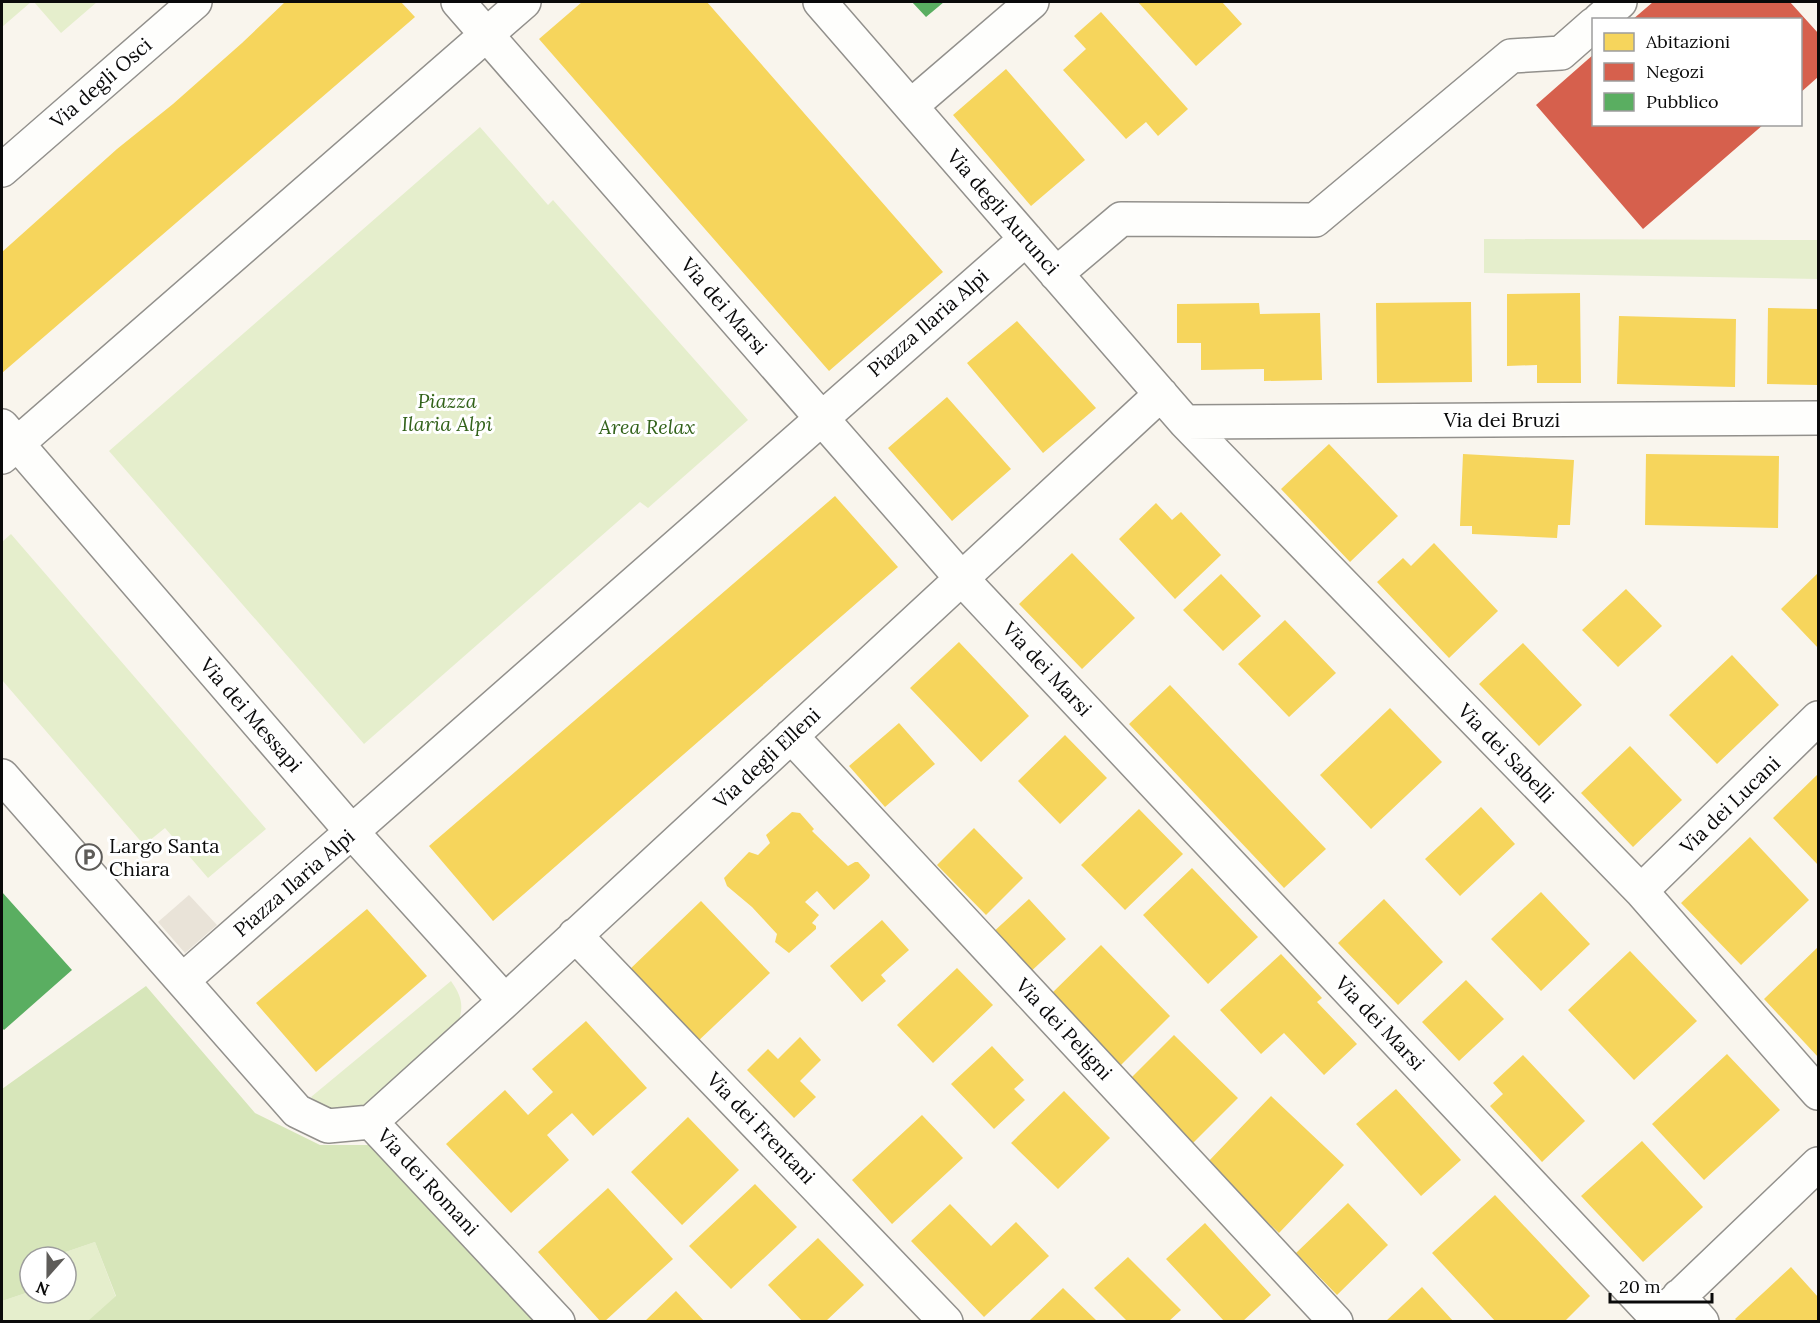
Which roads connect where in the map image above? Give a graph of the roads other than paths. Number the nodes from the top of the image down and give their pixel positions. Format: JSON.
{"nodes":[{"id":1,"x":195,"y":2,"type":"edge"},
{"id":2,"x":458,"y":2,"type":"edge"},
{"id":3,"x":524,"y":2,"type":"edge"},
{"id":4,"x":820,"y":2,"type":"edge"},
{"id":5,"x":1032,"y":2,"type":"edge"},
{"id":6,"x":1620,"y":2,"type":"edge"},
{"id":7,"x":1601,"y":18,"type":"edge"},
{"id":8,"x":1592,"y":25,"type":"edge"},
{"id":9,"x":486,"y":34,"type":"junction"},
{"id":10,"x":911,"y":106,"type":"junction"},
{"id":11,"x":3,"y":167,"type":"edge"},
{"id":12,"x":1026,"y":239,"type":"junction"},
{"id":13,"x":1056,"y":274,"type":"junction"},
{"id":14,"x":1161,"y":394,"type":"junction"},
{"id":15,"x":821,"y":418,"type":"junction"},
{"id":16,"x":1818,"y":418,"type":"edge"},
{"id":17,"x":1185,"y":422,"type":"junction"},
{"id":18,"x":7,"y":442,"type":"edge"},
{"id":19,"x":962,"y":579,"type":"junction"},
{"id":20,"x":1818,"y":718,"type":"edge"},
{"id":21,"x":791,"y":736,"type":"junction"},
{"id":22,"x":2,"y":776,"type":"edge"},
{"id":23,"x":352,"y":832,"type":"junction"},
{"id":24,"x":1641,"y":891,"type":"junction"},
{"id":25,"x":575,"y":935,"type":"junction"},
{"id":26,"x":183,"y":980,"type":"junction"},
{"id":27,"x":505,"y":1001,"type":"junction"},
{"id":28,"x":1818,"y":1093,"type":"edge"},
{"id":29,"x":371,"y":1122,"type":"junction"},
{"id":30,"x":1818,"y":1164,"type":"edge"},
{"id":31,"x":1663,"y":1312,"type":"edge"},
{"id":32,"x":558,"y":1322,"type":"edge"},
{"id":33,"x":946,"y":1322,"type":"edge"},
{"id":34,"x":1336,"y":1322,"type":"edge"},
{"id":35,"x":1702,"y":1322,"type":"edge"}],
"edges":[{"from":1,"to":11,"type":"street","name":"Via degli Osci"},
{"from":2,"to":9,"type":"street","name":"Via dei Marsi"},
{"from":3,"to":9,"type":"street"},
{"from":4,"to":10,"type":"street","name":"Via degli Aurunci"},
{"from":5,"to":10,"type":"street"},
{"from":6,"to":7,"type":"street"},
{"from":8,"to":13,"type":"street"},
{"from":9,"to":15,"type":"street","name":"Via dei Marsi"},
{"from":9,"to":18,"type":"street"},
{"from":10,"to":12,"type":"street","name":"Via degli Aurunci"},
{"from":12,"to":13,"type":"street","name":"Via degli Aurunci"},
{"from":12,"to":15,"type":"street","name":"Piazza Ilaria Alpi"},
{"from":13,"to":14,"type":"street","name":"Via degli Aurunci"},
{"from":14,"to":17,"type":"street","name":"Via degli Aurunci"},
{"from":14,"to":19,"type":"street","name":"Via degli Elleni"},
{"from":15,"to":19,"type":"street","name":"Via dei Marsi"},
{"from":15,"to":23,"type":"street","name":"Piazza Ilaria Alpi"},
{"from":16,"to":17,"type":"street","name":"Via dei Bruzi"},
{"from":17,"to":24,"type":"street","name":"Via dei Sabelli"},
{"from":18,"to":23,"type":"street","name":"Via dei Messapi"},
{"from":19,"to":21,"type":"street","name":"Via degli Elleni"},
{"from":19,"to":31,"type":"street","name":"Via dei Marsi"},
{"from":20,"to":24,"type":"street","name":"Via dei Lucani"},
{"from":21,"to":25,"type":"street","name":"Via degli Elleni"},
{"from":21,"to":34,"type":"street","name":"Via dei Peligni"},
{"from":22,"to":26,"type":"street"},
{"from":23,"to":26,"type":"street","name":"Piazza Ilaria Alpi"},
{"from":23,"to":27,"type":"street","name":"Via dei Messapi"},
{"from":24,"to":28,"type":"street","name":"Via dei Sabelli"},
{"from":25,"to":27,"type":"street","name":"Via degli Elleni"},
{"from":25,"to":33,"type":"street","name":"Via dei Frentani"},
{"from":26,"to":29,"type":"street","name":"Via dei Romani"},
{"from":27,"to":29,"type":"street","name":"Via degli Elleni"},
{"from":29,"to":32,"type":"street","name":"Via dei Romani"},
{"from":30,"to":31,"type":"street"},
{"from":31,"to":35,"type":"street","name":"Via dei Marsi"}]}
